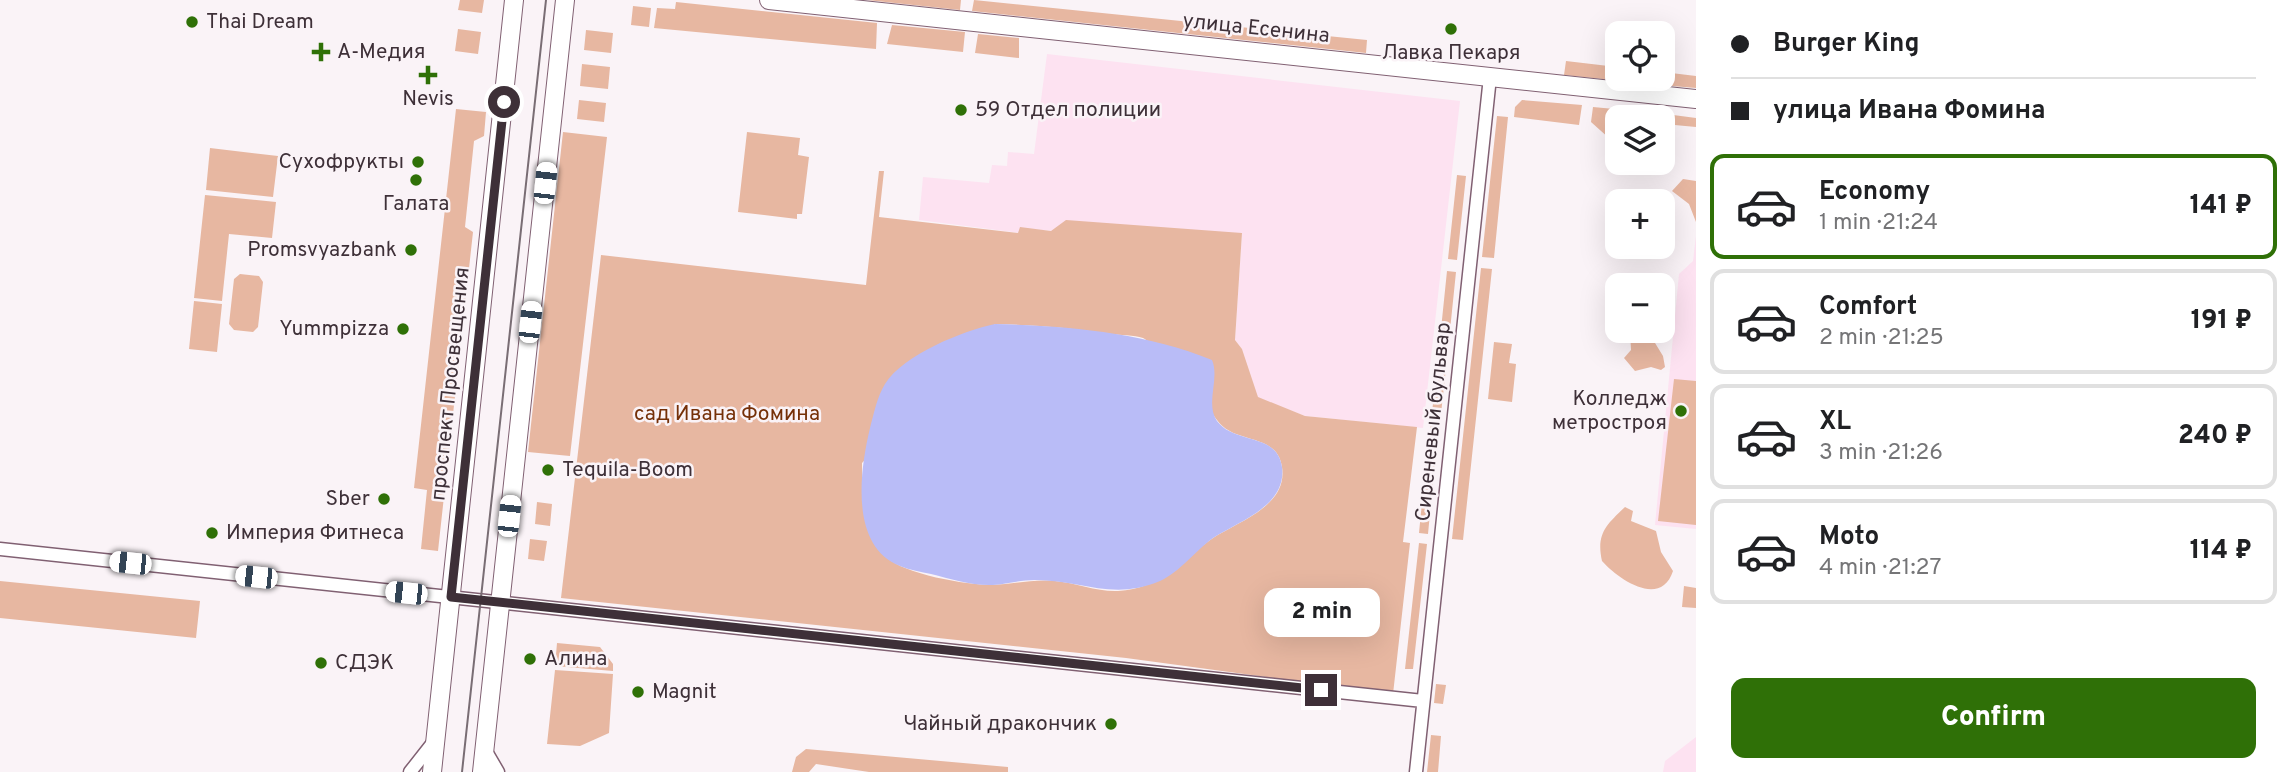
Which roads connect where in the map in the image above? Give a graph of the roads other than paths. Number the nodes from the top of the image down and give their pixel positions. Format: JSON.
{"nodes":[{"id":1,"x":514,"y":0,"type":"edge"},
{"id":2,"x":565,"y":0,"type":"edge"},
{"id":3,"x":769,"y":0,"type":"edge"},
{"id":4,"x":1490,"y":77,"type":"junction"},
{"id":5,"x":1696,"y":99,"type":"edge"},
{"id":6,"x":0,"y":549,"type":"edge"},
{"id":7,"x":451,"y":597,"type":"junction"},
{"id":8,"x":500,"y":603,"type":"junction"},
{"id":9,"x":1423,"y":701,"type":"junction"},
{"id":10,"x":436,"y":739,"type":"junction"},
{"id":11,"x":484,"y":748,"type":"junction"},
{"id":12,"x":410,"y":772,"type":"edge"},
{"id":13,"x":432,"y":772,"type":"edge"},
{"id":14,"x":482,"y":772,"type":"edge"},
{"id":15,"x":498,"y":772,"type":"edge"},
{"id":16,"x":1416,"y":772,"type":"edge"}],
"edges":[{"from":1,"to":7,"type":"main road","name":"проспект Просвещения"},
{"from":2,"to":8,"type":"main road"},
{"from":3,"to":4,"type":"main road","name":"улица Есенина"},
{"from":4,"to":5,"type":"main road","name":"улица Есенина"},
{"from":4,"to":9,"type":"street","name":"Сиреневый бульвар"},
{"from":6,"to":7,"type":"street"},
{"from":7,"to":8,"type":"street"},
{"from":7,"to":10,"type":"main road","name":"проспект Просвещения"},
{"from":8,"to":9,"type":"street"},
{"from":8,"to":11,"type":"main road"},
{"from":9,"to":16,"type":"street","name":"Сиреневый бульвар"},
{"from":10,"to":12,"type":"street"},
{"from":10,"to":13,"type":"main road","name":"проспект Просвещения"},
{"from":11,"to":14,"type":"main road"},
{"from":11,"to":15,"type":"street"}]}
